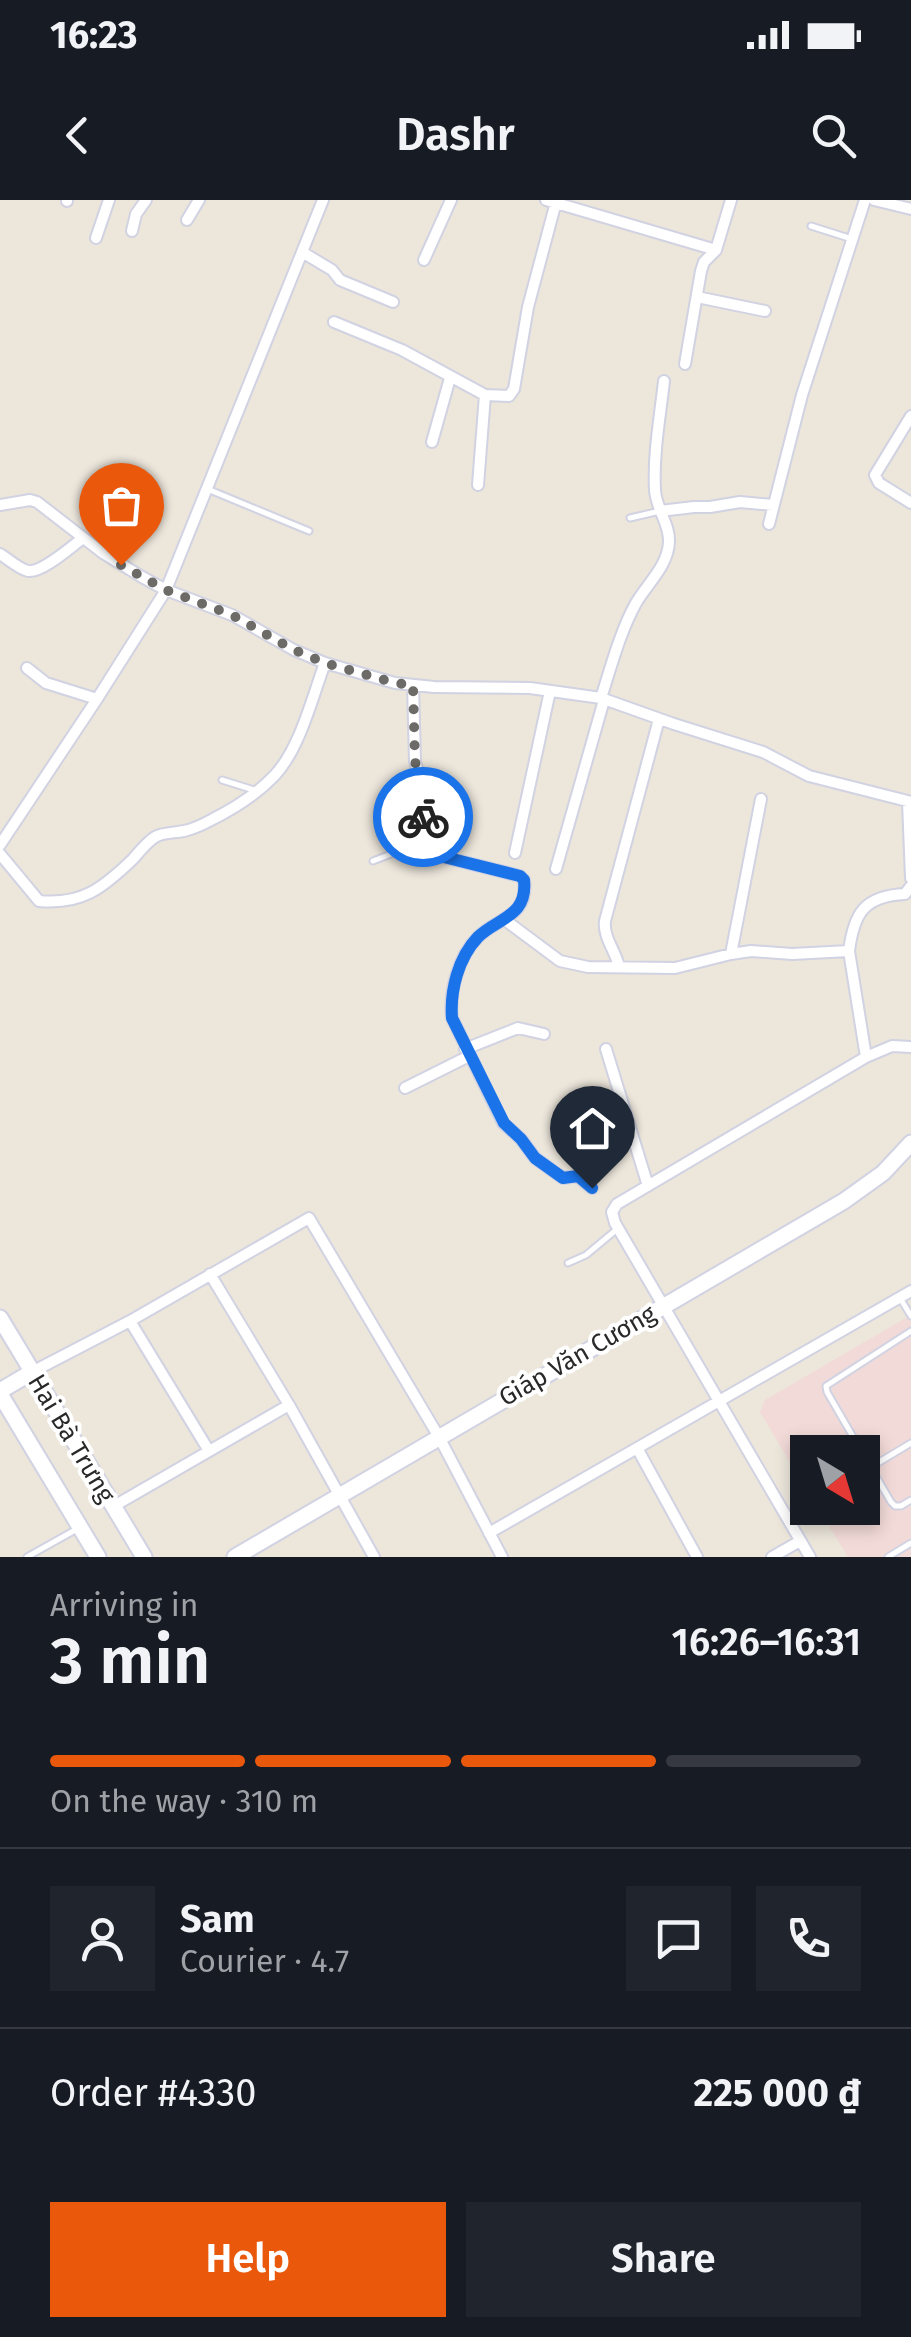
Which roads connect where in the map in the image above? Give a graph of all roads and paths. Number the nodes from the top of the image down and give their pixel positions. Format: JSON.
{"nodes":[{"id":1,"x":108,"y":200,"type":"edge"},
{"id":2,"x":146,"y":200,"type":"edge"},
{"id":3,"x":199,"y":200,"type":"edge"},
{"id":4,"x":323,"y":200,"type":"edge"},
{"id":5,"x":450,"y":200,"type":"edge"},
{"id":6,"x":730,"y":200,"type":"edge"},
{"id":7,"x":865,"y":200,"type":"edge"},
{"id":8,"x":874,"y":200,"type":"edge"},
{"id":9,"x":551,"y":201,"type":"edge"},
{"id":10,"x":911,"y":209,"type":"edge"},
{"id":11,"x":188,"y":220,"type":"dead end"},
{"id":12,"x":811,"y":226,"type":"dead end"},
{"id":13,"x":132,"y":231,"type":"dead end"},
{"id":14,"x":96,"y":238,"type":"dead end"},
{"id":15,"x":852,"y":239,"type":"junction"},
{"id":16,"x":716,"y":250,"type":"junction"},
{"id":17,"x":302,"y":252,"type":"junction"},
{"id":18,"x":424,"y":260,"type":"dead end"},
{"id":19,"x":697,"y":297,"type":"junction"},
{"id":20,"x":393,"y":302,"type":"dead end"},
{"id":21,"x":765,"y":311,"type":"dead end"},
{"id":22,"x":334,"y":322,"type":"dead end"},
{"id":23,"x":685,"y":364,"type":"dead end"},
{"id":24,"x":450,"y":378,"type":"junction"},
{"id":25,"x":664,"y":382,"type":"dead end"},
{"id":26,"x":485,"y":395,"type":"junction"},
{"id":27,"x":911,"y":416,"type":"edge"},
{"id":28,"x":432,"y":442,"type":"dead end"},
{"id":29,"x":478,"y":485,"type":"dead end"},
{"id":30,"x":205,"y":488,"type":"junction"},
{"id":31,"x":911,"y":503,"type":"edge"},
{"id":32,"x":0,"y":504,"type":"edge"},
{"id":33,"x":773,"y":505,"type":"junction"},
{"id":34,"x":660,"y":511,"type":"junction"},
{"id":35,"x":630,"y":518,"type":"dead end"},
{"id":36,"x":769,"y":524,"type":"dead end"},
{"id":37,"x":309,"y":530,"type":"dead end"},
{"id":38,"x":83,"y":538,"type":"junction"},
{"id":39,"x":0,"y":554,"type":"edge"},
{"id":40,"x":166,"y":590,"type":"junction"},
{"id":41,"x":325,"y":663,"type":"junction"},
{"id":42,"x":27,"y":668,"type":"dead end"},
{"id":43,"x":413,"y":685,"type":"junction"},
{"id":44,"x":550,"y":691,"type":"junction"},
{"id":45,"x":97,"y":699,"type":"junction"},
{"id":46,"x":603,"y":699,"type":"junction"},
{"id":47,"x":660,"y":720,"type":"junction"},
{"id":48,"x":222,"y":780,"type":"dead end"},
{"id":49,"x":257,"y":791,"type":"junction"},
{"id":50,"x":761,"y":799,"type":"dead end"},
{"id":51,"x":910,"y":802,"type":"edge"},
{"id":52,"x":426,"y":840,"type":"junction"},
{"id":53,"x":0,"y":845,"type":"edge"},
{"id":54,"x":515,"y":853,"type":"dead end"},
{"id":55,"x":0,"y":854,"type":"edge"},
{"id":56,"x":373,"y":861,"type":"dead end"},
{"id":57,"x":556,"y":869,"type":"dead end"},
{"id":58,"x":911,"y":878,"type":"edge"},
{"id":59,"x":911,"y":886,"type":"edge"},
{"id":60,"x":506,"y":920,"type":"junction"},
{"id":61,"x":849,"y":951,"type":"junction"},
{"id":62,"x":730,"y":954,"type":"junction"},
{"id":63,"x":619,"y":966,"type":"junction"},
{"id":64,"x":544,"y":1034,"type":"dead end"},
{"id":65,"x":911,"y":1046,"type":"edge"},
{"id":66,"x":606,"y":1048,"type":"dead end"},
{"id":67,"x":467,"y":1052,"type":"junction"},
{"id":68,"x":866,"y":1056,"type":"junction"},
{"id":69,"x":405,"y":1088,"type":"dead end"},
{"id":70,"x":911,"y":1143,"type":"edge"},
{"id":71,"x":648,"y":1186,"type":"junction"},
{"id":72,"x":592,"y":1188,"type":"dead end"},
{"id":73,"x":618,"y":1228,"type":"junction"},
{"id":74,"x":568,"y":1263,"type":"dead end"},
{"id":75,"x":210,"y":1274,"type":"junction"},
{"id":76,"x":911,"y":1291,"type":"edge"},
{"id":77,"x":900,"y":1298,"type":"junction"},
{"id":78,"x":663,"y":1305,"type":"junction"},
{"id":79,"x":911,"y":1316,"type":"edge"},
{"id":80,"x":0,"y":1318,"type":"edge"},
{"id":81,"x":130,"y":1321,"type":"junction"},
{"id":82,"x":911,"y":1332,"type":"edge"},
{"id":83,"x":32,"y":1372,"type":"junction"},
{"id":84,"x":0,"y":1392,"type":"edge"},
{"id":85,"x":720,"y":1402,"type":"junction"},
{"id":86,"x":289,"y":1405,"type":"junction"},
{"id":87,"x":852,"y":1435,"type":"edge"},
{"id":88,"x":439,"y":1437,"type":"junction"},
{"id":89,"x":911,"y":1442,"type":"edge"},
{"id":90,"x":638,"y":1448,"type":"junction"},
{"id":91,"x":209,"y":1452,"type":"junction"},
{"id":92,"x":880,"y":1461,"type":"edge"},
{"id":93,"x":880,"y":1482,"type":"edge"},
{"id":94,"x":340,"y":1495,"type":"junction"},
{"id":95,"x":911,"y":1500,"type":"edge"},
{"id":96,"x":114,"y":1506,"type":"junction"},
{"id":97,"x":80,"y":1527,"type":"junction"},
{"id":98,"x":489,"y":1533,"type":"junction"},
{"id":99,"x":800,"y":1541,"type":"junction"},
{"id":100,"x":911,"y":1543,"type":"edge"},
{"id":101,"x":900,"y":1554,"type":"edge"},
{"id":102,"x":27,"y":1557,"type":"edge"},
{"id":103,"x":98,"y":1557,"type":"edge"},
{"id":104,"x":144,"y":1557,"type":"edge"},
{"id":105,"x":235,"y":1557,"type":"edge"},
{"id":106,"x":374,"y":1557,"type":"edge"},
{"id":107,"x":502,"y":1557,"type":"edge"},
{"id":108,"x":697,"y":1557,"type":"edge"},
{"id":109,"x":772,"y":1557,"type":"edge"},
{"id":110,"x":810,"y":1557,"type":"edge"},
{"id":111,"x":888,"y":1557,"type":"edge"}],
"edges":[{"from":1,"to":14,"type":"street"},
{"from":2,"to":13,"type":"street"},
{"from":3,"to":11,"type":"street"},
{"from":4,"to":17,"type":"street"},
{"from":5,"to":18,"type":"street"},
{"from":6,"to":16,"type":"street"},
{"from":7,"to":15,"type":"street"},
{"from":8,"to":10,"type":"street"},
{"from":9,"to":16,"type":"street"},
{"from":9,"to":26,"type":"street"},
{"from":12,"to":15,"type":"lane"},
{"from":15,"to":33,"type":"street"},
{"from":16,"to":19,"type":"street"},
{"from":17,"to":20,"type":"street"},
{"from":17,"to":30,"type":"street"},
{"from":19,"to":21,"type":"street"},
{"from":19,"to":23,"type":"street"},
{"from":22,"to":24,"type":"street"},
{"from":24,"to":26,"type":"street"},
{"from":24,"to":28,"type":"street"},
{"from":25,"to":34,"type":"street"},
{"from":26,"to":29,"type":"street"},
{"from":27,"to":31,"type":"street"},
{"from":30,"to":37,"type":"lane"},
{"from":30,"to":40,"type":"street"},
{"from":32,"to":38,"type":"street"},
{"from":33,"to":34,"type":"street"},
{"from":33,"to":36,"type":"street"},
{"from":34,"to":35,"type":"lane"},
{"from":34,"to":46,"type":"street"},
{"from":38,"to":39,"type":"street"},
{"from":38,"to":40,"type":"street"},
{"from":40,"to":41,"type":"street"},
{"from":40,"to":45,"type":"street"},
{"from":41,"to":43,"type":"street"},
{"from":41,"to":49,"type":"street"},
{"from":42,"to":45,"type":"street"},
{"from":43,"to":44,"type":"street"},
{"from":43,"to":52,"type":"street"},
{"from":44,"to":46,"type":"street"},
{"from":44,"to":54,"type":"street"},
{"from":45,"to":53,"type":"street"},
{"from":46,"to":47,"type":"street"},
{"from":46,"to":57,"type":"street"},
{"from":47,"to":51,"type":"street"},
{"from":47,"to":63,"type":"street"},
{"from":48,"to":49,"type":"lane"},
{"from":49,"to":55,"type":"street"},
{"from":50,"to":62,"type":"street"},
{"from":51,"to":58,"type":"street"},
{"from":52,"to":56,"type":"lane"},
{"from":52,"to":60,"type":"street"},
{"from":59,"to":61,"type":"street"},
{"from":60,"to":63,"type":"street"},
{"from":60,"to":67,"type":"street"},
{"from":61,"to":62,"type":"street"},
{"from":61,"to":68,"type":"street"},
{"from":62,"to":63,"type":"street"},
{"from":64,"to":67,"type":"street"},
{"from":65,"to":68,"type":"street"},
{"from":66,"to":71,"type":"street"},
{"from":67,"to":69,"type":"street"},
{"from":67,"to":72,"type":"street"},
{"from":68,"to":71,"type":"street"},
{"from":70,"to":78,"type":"street","name":"Giáp Văn Cương"},
{"from":71,"to":73,"type":"street"},
{"from":73,"to":74,"type":"lane"},
{"from":73,"to":78,"type":"street"},
{"from":75,"to":81,"type":"street"},
{"from":75,"to":86,"type":"street"},
{"from":75,"to":88,"type":"street"},
{"from":76,"to":77,"type":"street"},
{"from":77,"to":79,"type":"lane"},
{"from":77,"to":85,"type":"street"},
{"from":78,"to":85,"type":"street"},
{"from":78,"to":88,"type":"street","name":"Giáp Văn Cương"},
{"from":80,"to":83,"type":"street","name":"Hai Bà Trưng"},
{"from":81,"to":83,"type":"street"},
{"from":81,"to":91,"type":"street"},
{"from":82,"to":87,"type":"lane"},
{"from":83,"to":84,"type":"street"},
{"from":83,"to":96,"type":"street","name":"Hai Bà Trưng"},
{"from":84,"to":97,"type":"street","name":"Hai Bà Trưng"},
{"from":85,"to":90,"type":"street"},
{"from":85,"to":99,"type":"street"},
{"from":86,"to":91,"type":"street"},
{"from":86,"to":94,"type":"street"},
{"from":88,"to":94,"type":"street","name":"Giáp Văn Cương"},
{"from":88,"to":98,"type":"street"},
{"from":89,"to":92,"type":"lane"},
{"from":90,"to":98,"type":"street"},
{"from":90,"to":108,"type":"street"},
{"from":91,"to":96,"type":"street"},
{"from":93,"to":95,"type":"lane"},
{"from":94,"to":105,"type":"street","name":"Giáp Văn Cương"},
{"from":94,"to":106,"type":"street"},
{"from":96,"to":104,"type":"street","name":"Hai Bà Trưng"},
{"from":97,"to":102,"type":"lane"},
{"from":97,"to":103,"type":"street","name":"Hai Bà Trưng"},
{"from":98,"to":107,"type":"street"},
{"from":99,"to":109,"type":"street"},
{"from":99,"to":110,"type":"street"},
{"from":100,"to":101,"type":"lane"},
{"from":101,"to":111,"type":"lane"}]}
